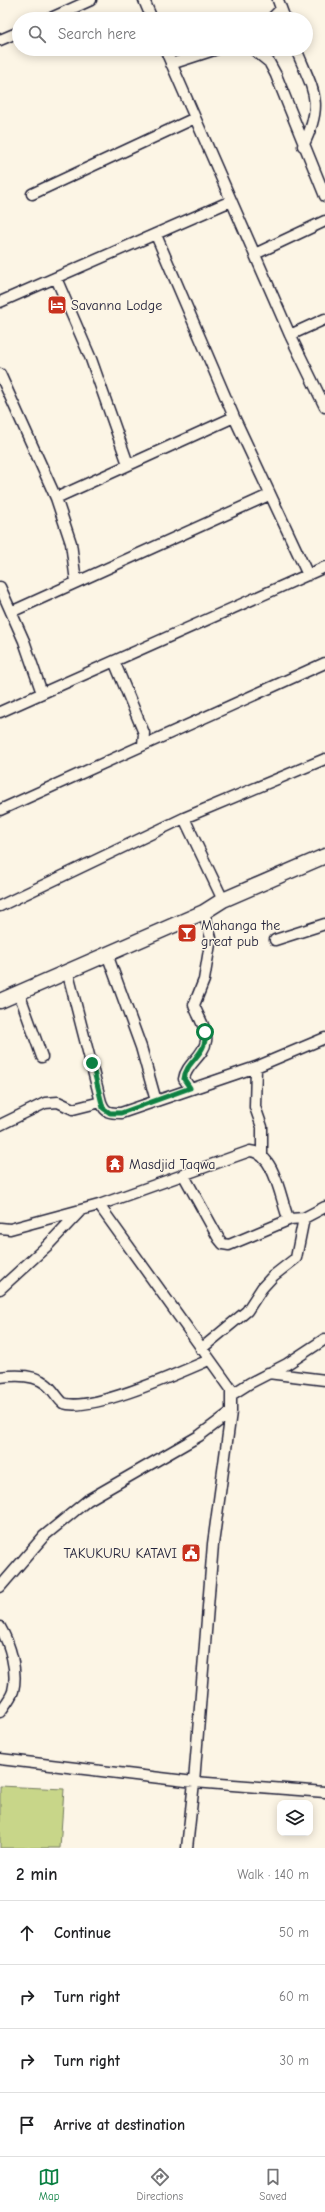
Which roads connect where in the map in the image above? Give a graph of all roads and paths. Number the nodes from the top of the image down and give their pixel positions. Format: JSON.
{"nodes":[{"id":1,"x":91,"y":0,"type":"edge"},
{"id":2,"x":144,"y":0,"type":"edge"},
{"id":3,"x":64,"y":12,"type":"edge"},
{"id":4,"x":149,"y":12,"type":"edge"},
{"id":5,"x":12,"y":35,"type":"edge"},
{"id":6,"x":0,"y":40,"type":"edge"},
{"id":7,"x":168,"y":56,"type":"edge"},
{"id":8,"x":196,"y":56,"type":"edge"},
{"id":9,"x":262,"y":56,"type":"edge"},
{"id":10,"x":299,"y":56,"type":"edge"},
{"id":11,"x":171,"y":64,"type":"junction"},
{"id":12,"x":195,"y":118,"type":"junction"},
{"id":13,"x":303,"y":146,"type":"junction"},
{"id":14,"x":32,"y":194,"type":"dead end"},
{"id":15,"x":325,"y":196,"type":"edge"},
{"id":16,"x":231,"y":201,"type":"junction"},
{"id":17,"x":325,"y":221,"type":"edge"},
{"id":18,"x":156,"y":235,"type":"junction"},
{"id":19,"x":255,"y":254,"type":"junction"},
{"id":20,"x":56,"y":278,"type":"junction"},
{"id":21,"x":0,"y":302,"type":"edge"},
{"id":22,"x":325,"y":318,"type":"edge"},
{"id":23,"x":290,"y":335,"type":"junction"},
{"id":24,"x":0,"y":374,"type":"edge"},
{"id":25,"x":325,"y":407,"type":"edge"},
{"id":26,"x":234,"y":417,"type":"junction"},
{"id":27,"x":128,"y":464,"type":"junction"},
{"id":28,"x":269,"y":495,"type":"junction"},
{"id":29,"x":56,"y":498,"type":"junction"},
{"id":30,"x":325,"y":567,"type":"edge"},
{"id":31,"x":308,"y":575,"type":"junction"},
{"id":32,"x":76,"y":582,"type":"junction"},
{"id":33,"x":0,"y":587,"type":"edge"},
{"id":34,"x":11,"y":612,"type":"junction"},
{"id":35,"x":114,"y":661,"type":"junction"},
{"id":36,"x":325,"y":663,"type":"edge"},
{"id":37,"x":42,"y":693,"type":"junction"},
{"id":38,"x":0,"y":712,"type":"edge"},
{"id":39,"x":143,"y":745,"type":"junction"},
{"id":40,"x":325,"y":759,"type":"edge"},
{"id":41,"x":0,"y":810,"type":"edge"},
{"id":42,"x":184,"y":818,"type":"junction"},
{"id":43,"x":325,"y":856,"type":"edge"},
{"id":44,"x":223,"y":900,"type":"junction"},
{"id":45,"x":0,"y":906,"type":"edge"},
{"id":46,"x":204,"y":912,"type":"junction"},
{"id":47,"x":325,"y":924,"type":"edge"},
{"id":48,"x":275,"y":940,"type":"dead end"},
{"id":49,"x":107,"y":954,"type":"junction"},
{"id":50,"x":67,"y":970,"type":"junction"},
{"id":51,"x":19,"y":993,"type":"junction"},
{"id":52,"x":0,"y":1001,"type":"edge"},
{"id":53,"x":325,"y":1038,"type":"edge"},
{"id":54,"x":42,"y":1057,"type":"dead end"},
{"id":55,"x":256,"y":1067,"type":"junction"},
{"id":56,"x":190,"y":1088,"type":"junction"},
{"id":57,"x":156,"y":1100,"type":"junction"},
{"id":58,"x":101,"y":1102,"type":"junction"},
{"id":59,"x":0,"y":1126,"type":"edge"},
{"id":60,"x":262,"y":1156,"type":"junction"},
{"id":61,"x":183,"y":1174,"type":"junction"},
{"id":62,"x":99,"y":1205,"type":"junction"},
{"id":63,"x":325,"y":1207,"type":"edge"},
{"id":64,"x":81,"y":1210,"type":"junction"},
{"id":65,"x":304,"y":1218,"type":"junction"},
{"id":66,"x":291,"y":1220,"type":"junction"},
{"id":67,"x":0,"y":1228,"type":"edge"},
{"id":68,"x":0,"y":1289,"type":"edge"},
{"id":69,"x":325,"y":1339,"type":"edge"},
{"id":70,"x":201,"y":1349,"type":"junction"},
{"id":71,"x":209,"y":1360,"type":"junction"},
{"id":72,"x":268,"y":1373,"type":"junction"},
{"id":73,"x":0,"y":1377,"type":"edge"},
{"id":74,"x":325,"y":1380,"type":"edge"},
{"id":75,"x":231,"y":1395,"type":"junction"},
{"id":76,"x":231,"y":1412,"type":"junction"},
{"id":77,"x":0,"y":1587,"type":"edge"},
{"id":78,"x":0,"y":1627,"type":"edge"},
{"id":79,"x":0,"y":1712,"type":"edge"},
{"id":80,"x":0,"y":1759,"type":"edge"},
{"id":81,"x":194,"y":1782,"type":"junction"},
{"id":82,"x":325,"y":1792,"type":"edge"},
{"id":83,"x":187,"y":1848,"type":"edge"}],
"edges":[{"from":1,"to":3,"type":"street"},
{"from":2,"to":4,"type":"street"},
{"from":5,"to":6,"type":"street"},
{"from":7,"to":11,"type":"street"},
{"from":8,"to":11,"type":"street"},
{"from":9,"to":13,"type":"street"},
{"from":10,"to":13,"type":"street"},
{"from":11,"to":12,"type":"street"},
{"from":12,"to":14,"type":"street"},
{"from":12,"to":16,"type":"street"},
{"from":13,"to":15,"type":"street"},
{"from":16,"to":18,"type":"street"},
{"from":16,"to":19,"type":"street"},
{"from":17,"to":19,"type":"street"},
{"from":18,"to":20,"type":"street"},
{"from":18,"to":26,"type":"street"},
{"from":19,"to":23,"type":"street"},
{"from":20,"to":21,"type":"street"},
{"from":20,"to":27,"type":"street"},
{"from":22,"to":23,"type":"street"},
{"from":23,"to":25,"type":"street"},
{"from":24,"to":29,"type":"street"},
{"from":26,"to":27,"type":"street"},
{"from":26,"to":28,"type":"street"},
{"from":27,"to":29,"type":"street"},
{"from":28,"to":31,"type":"street"},
{"from":28,"to":32,"type":"street"},
{"from":29,"to":32,"type":"street"},
{"from":30,"to":31,"type":"street"},
{"from":31,"to":35,"type":"street"},
{"from":32,"to":34,"type":"street"},
{"from":33,"to":34,"type":"street"},
{"from":34,"to":37,"type":"street"},
{"from":35,"to":37,"type":"street"},
{"from":35,"to":39,"type":"street"},
{"from":36,"to":39,"type":"street"},
{"from":37,"to":38,"type":"street"},
{"from":39,"to":41,"type":"street"},
{"from":40,"to":42,"type":"street"},
{"from":42,"to":44,"type":"street"},
{"from":42,"to":45,"type":"street"},
{"from":43,"to":44,"type":"street"},
{"from":44,"to":46,"type":"street"},
{"from":46,"to":49,"type":"street"},
{"from":46,"to":56,"type":"street"},
{"from":47,"to":48,"type":"street"},
{"from":49,"to":50,"type":"street"},
{"from":49,"to":57,"type":"street"},
{"from":50,"to":51,"type":"street"},
{"from":50,"to":58,"type":"street"},
{"from":51,"to":52,"type":"street"},
{"from":51,"to":54,"type":"street"},
{"from":53,"to":55,"type":"street"},
{"from":55,"to":56,"type":"street"},
{"from":55,"to":60,"type":"street"},
{"from":56,"to":57,"type":"street"},
{"from":57,"to":58,"type":"street"},
{"from":58,"to":59,"type":"street"},
{"from":60,"to":61,"type":"street"},
{"from":60,"to":66,"type":"street"},
{"from":61,"to":62,"type":"street"},
{"from":61,"to":66,"type":"street"},
{"from":62,"to":64,"type":"street"},
{"from":62,"to":70,"type":"street"},
{"from":63,"to":65,"type":"street"},
{"from":64,"to":67,"type":"street"},
{"from":64,"to":68,"type":"street"},
{"from":65,"to":66,"type":"street"},
{"from":65,"to":70,"type":"street"},
{"from":69,"to":72,"type":"street"},
{"from":70,"to":71,"type":"street"},
{"from":71,"to":73,"type":"street"},
{"from":71,"to":75,"type":"street"},
{"from":72,"to":74,"type":"street"},
{"from":72,"to":75,"type":"street"},
{"from":75,"to":76,"type":"street"},
{"from":76,"to":77,"type":"street"},
{"from":76,"to":81,"type":"street"},
{"from":78,"to":79,"type":"street"},
{"from":80,"to":81,"type":"street"},
{"from":81,"to":82,"type":"street"},
{"from":81,"to":83,"type":"street"}]}
